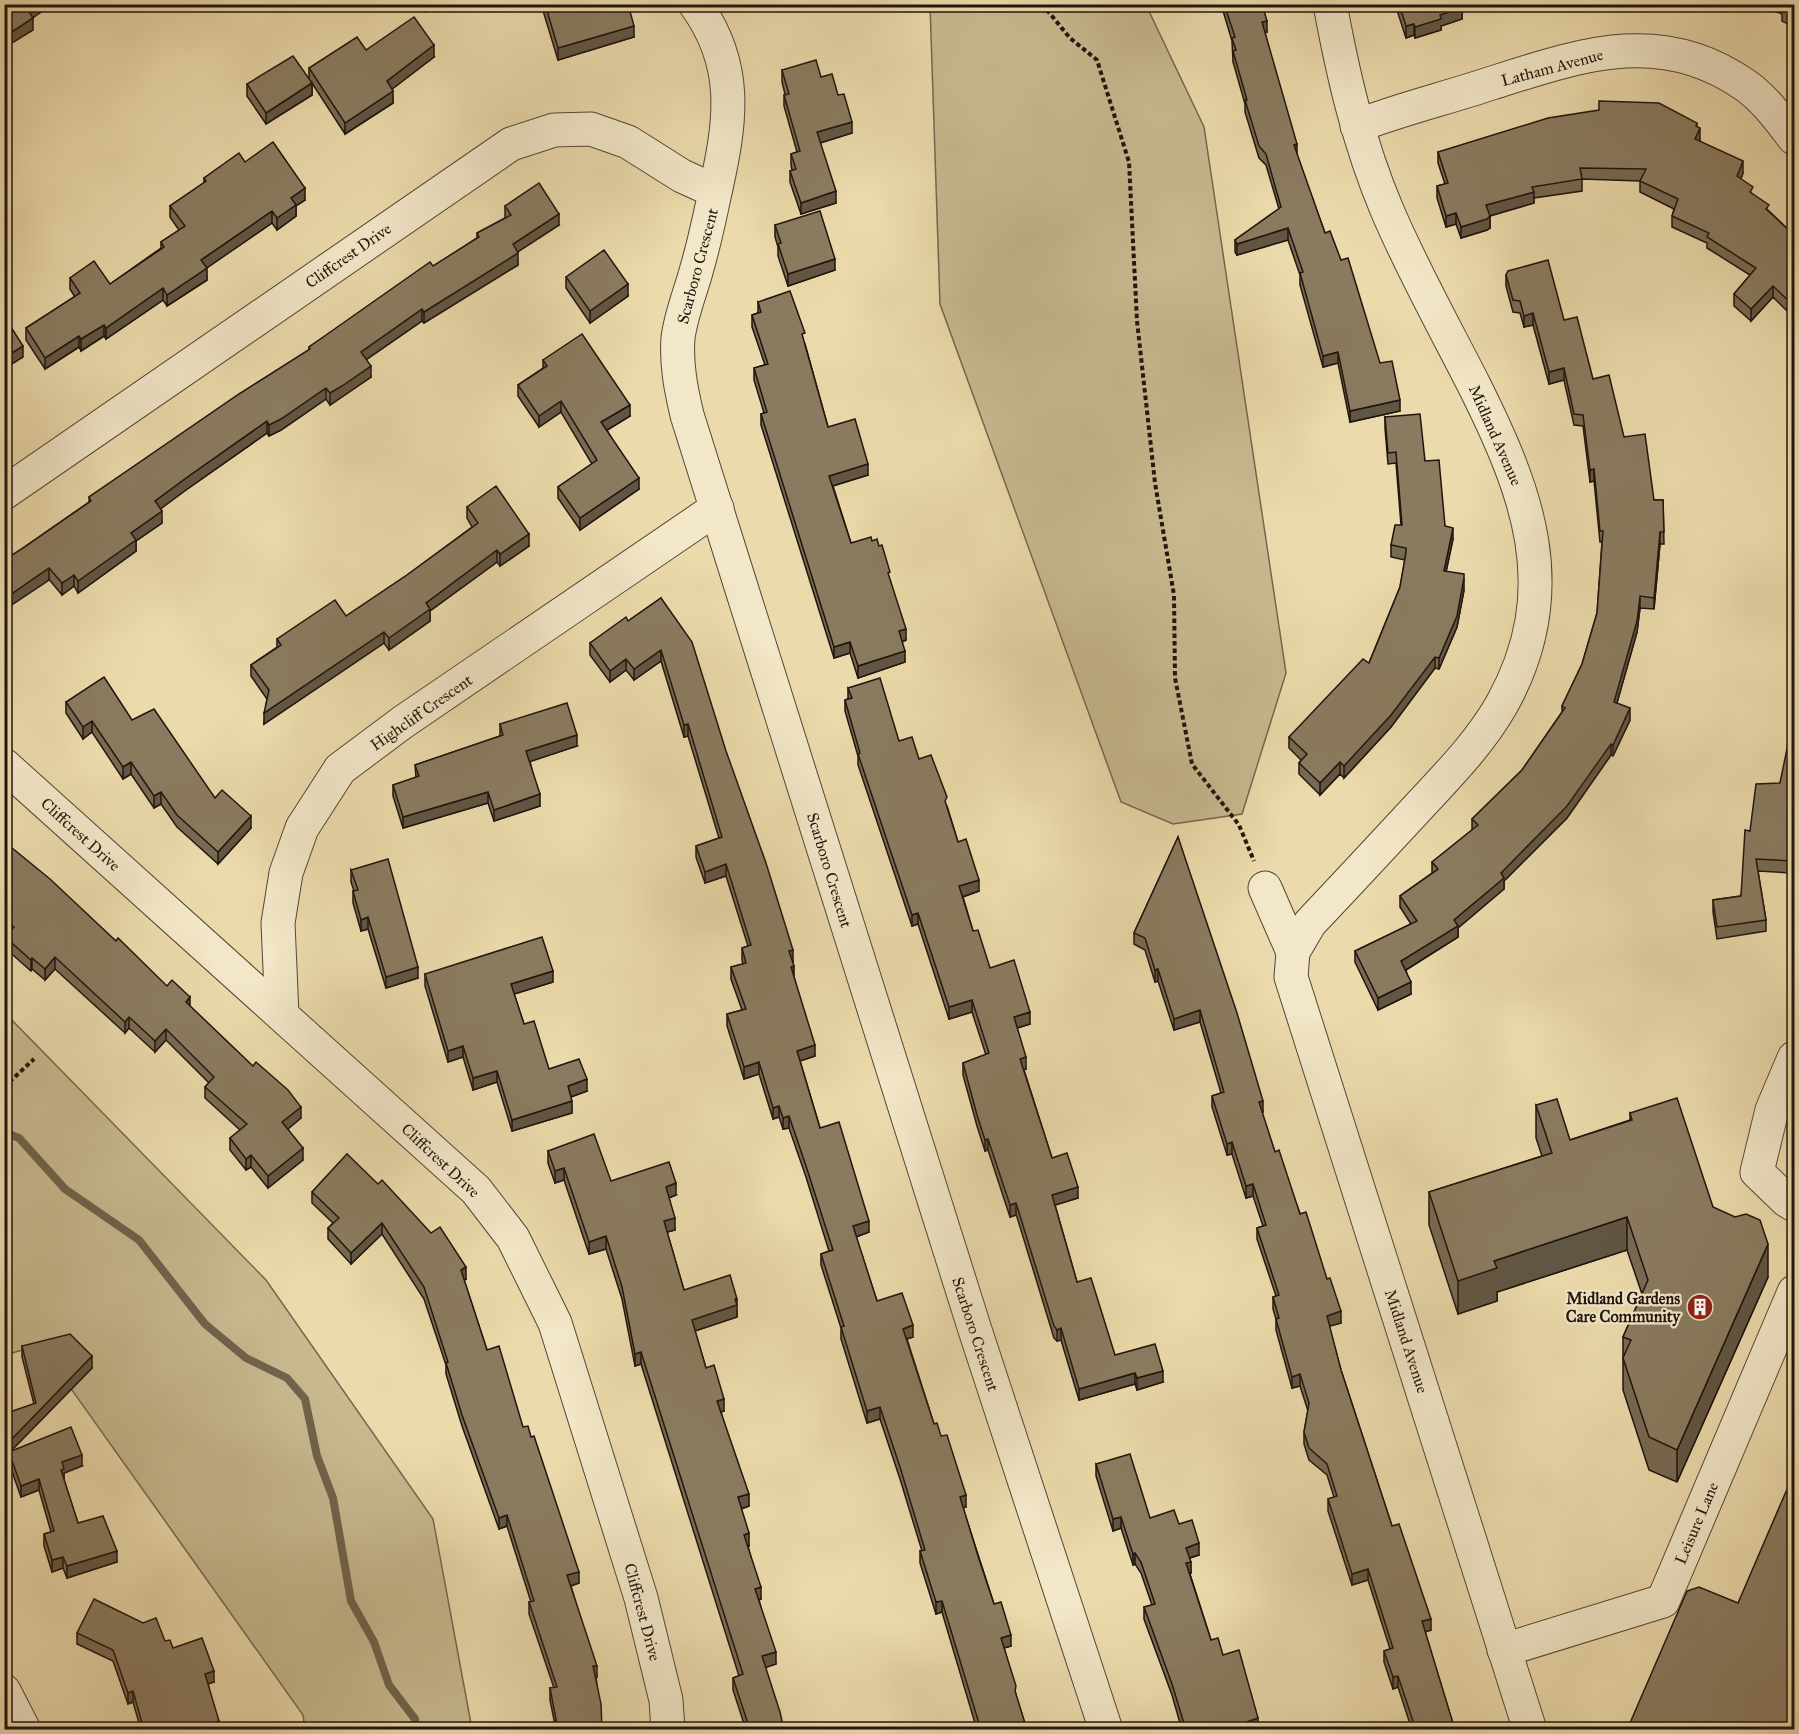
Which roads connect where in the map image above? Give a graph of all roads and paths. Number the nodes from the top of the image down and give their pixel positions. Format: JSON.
{"nodes":[{"id":1,"x":695,"y":4,"type":"edge"},
{"id":2,"x":1042,"y":4,"type":"edge"},
{"id":3,"x":1330,"y":4,"type":"edge"},
{"id":4,"x":1357,"y":126,"type":"junction"},
{"id":5,"x":1794,"y":138,"type":"edge"},
{"id":6,"x":715,"y":191,"type":"junction"},
{"id":7,"x":4,"y":493,"type":"edge"},
{"id":8,"x":717,"y":508,"type":"junction"},
{"id":9,"x":4,"y":765,"type":"edge"},
{"id":10,"x":1265,"y":888,"type":"joint"},
{"id":11,"x":1293,"y":952,"type":"junction"},
{"id":12,"x":282,"y":1015,"type":"junction"},
{"id":13,"x":1794,"y":1058,"type":"edge"},
{"id":14,"x":34,"y":1059,"type":"dead end"},
{"id":15,"x":4,"y":1088,"type":"edge"},
{"id":16,"x":1794,"y":1204,"type":"edge"},
{"id":17,"x":1794,"y":1292,"type":"edge"},
{"id":18,"x":1504,"y":1650,"type":"junction"},
{"id":19,"x":4,"y":1691,"type":"edge"},
{"id":20,"x":24,"y":1730,"type":"edge"},
{"id":21,"x":668,"y":1730,"type":"edge"},
{"id":22,"x":1106,"y":1730,"type":"edge"},
{"id":23,"x":1530,"y":1730,"type":"edge"}],
"edges":[{"from":1,"to":6,"type":"street","name":"Scarboro Crescent"},
{"from":2,"to":10,"type":"path"},
{"from":3,"to":4,"type":"street","name":"Midland Avenue"},
{"from":4,"to":5,"type":"street","name":"Latham Avenue"},
{"from":4,"to":11,"type":"street","name":"Midland Avenue"},
{"from":6,"to":7,"type":"street","name":"Cliffcrest Drive"},
{"from":6,"to":8,"type":"street","name":"Scarboro Crescent"},
{"from":8,"to":12,"type":"street","name":"Highcliff Crescent"},
{"from":8,"to":22,"type":"street","name":"Scarboro Crescent"},
{"from":9,"to":12,"type":"street","name":"Cliffcrest Drive"},
{"from":10,"to":11,"type":"street","name":"Midland Avenue"},
{"from":11,"to":18,"type":"street","name":"Midland Avenue"},
{"from":12,"to":21,"type":"street","name":"Cliffcrest Drive"},
{"from":13,"to":16,"type":"street"},
{"from":14,"to":15,"type":"path"},
{"from":17,"to":18,"type":"street","name":"Leisure Lane"},
{"from":18,"to":23,"type":"street","name":"Midland Avenue"},
{"from":19,"to":20,"type":"street"}]}
